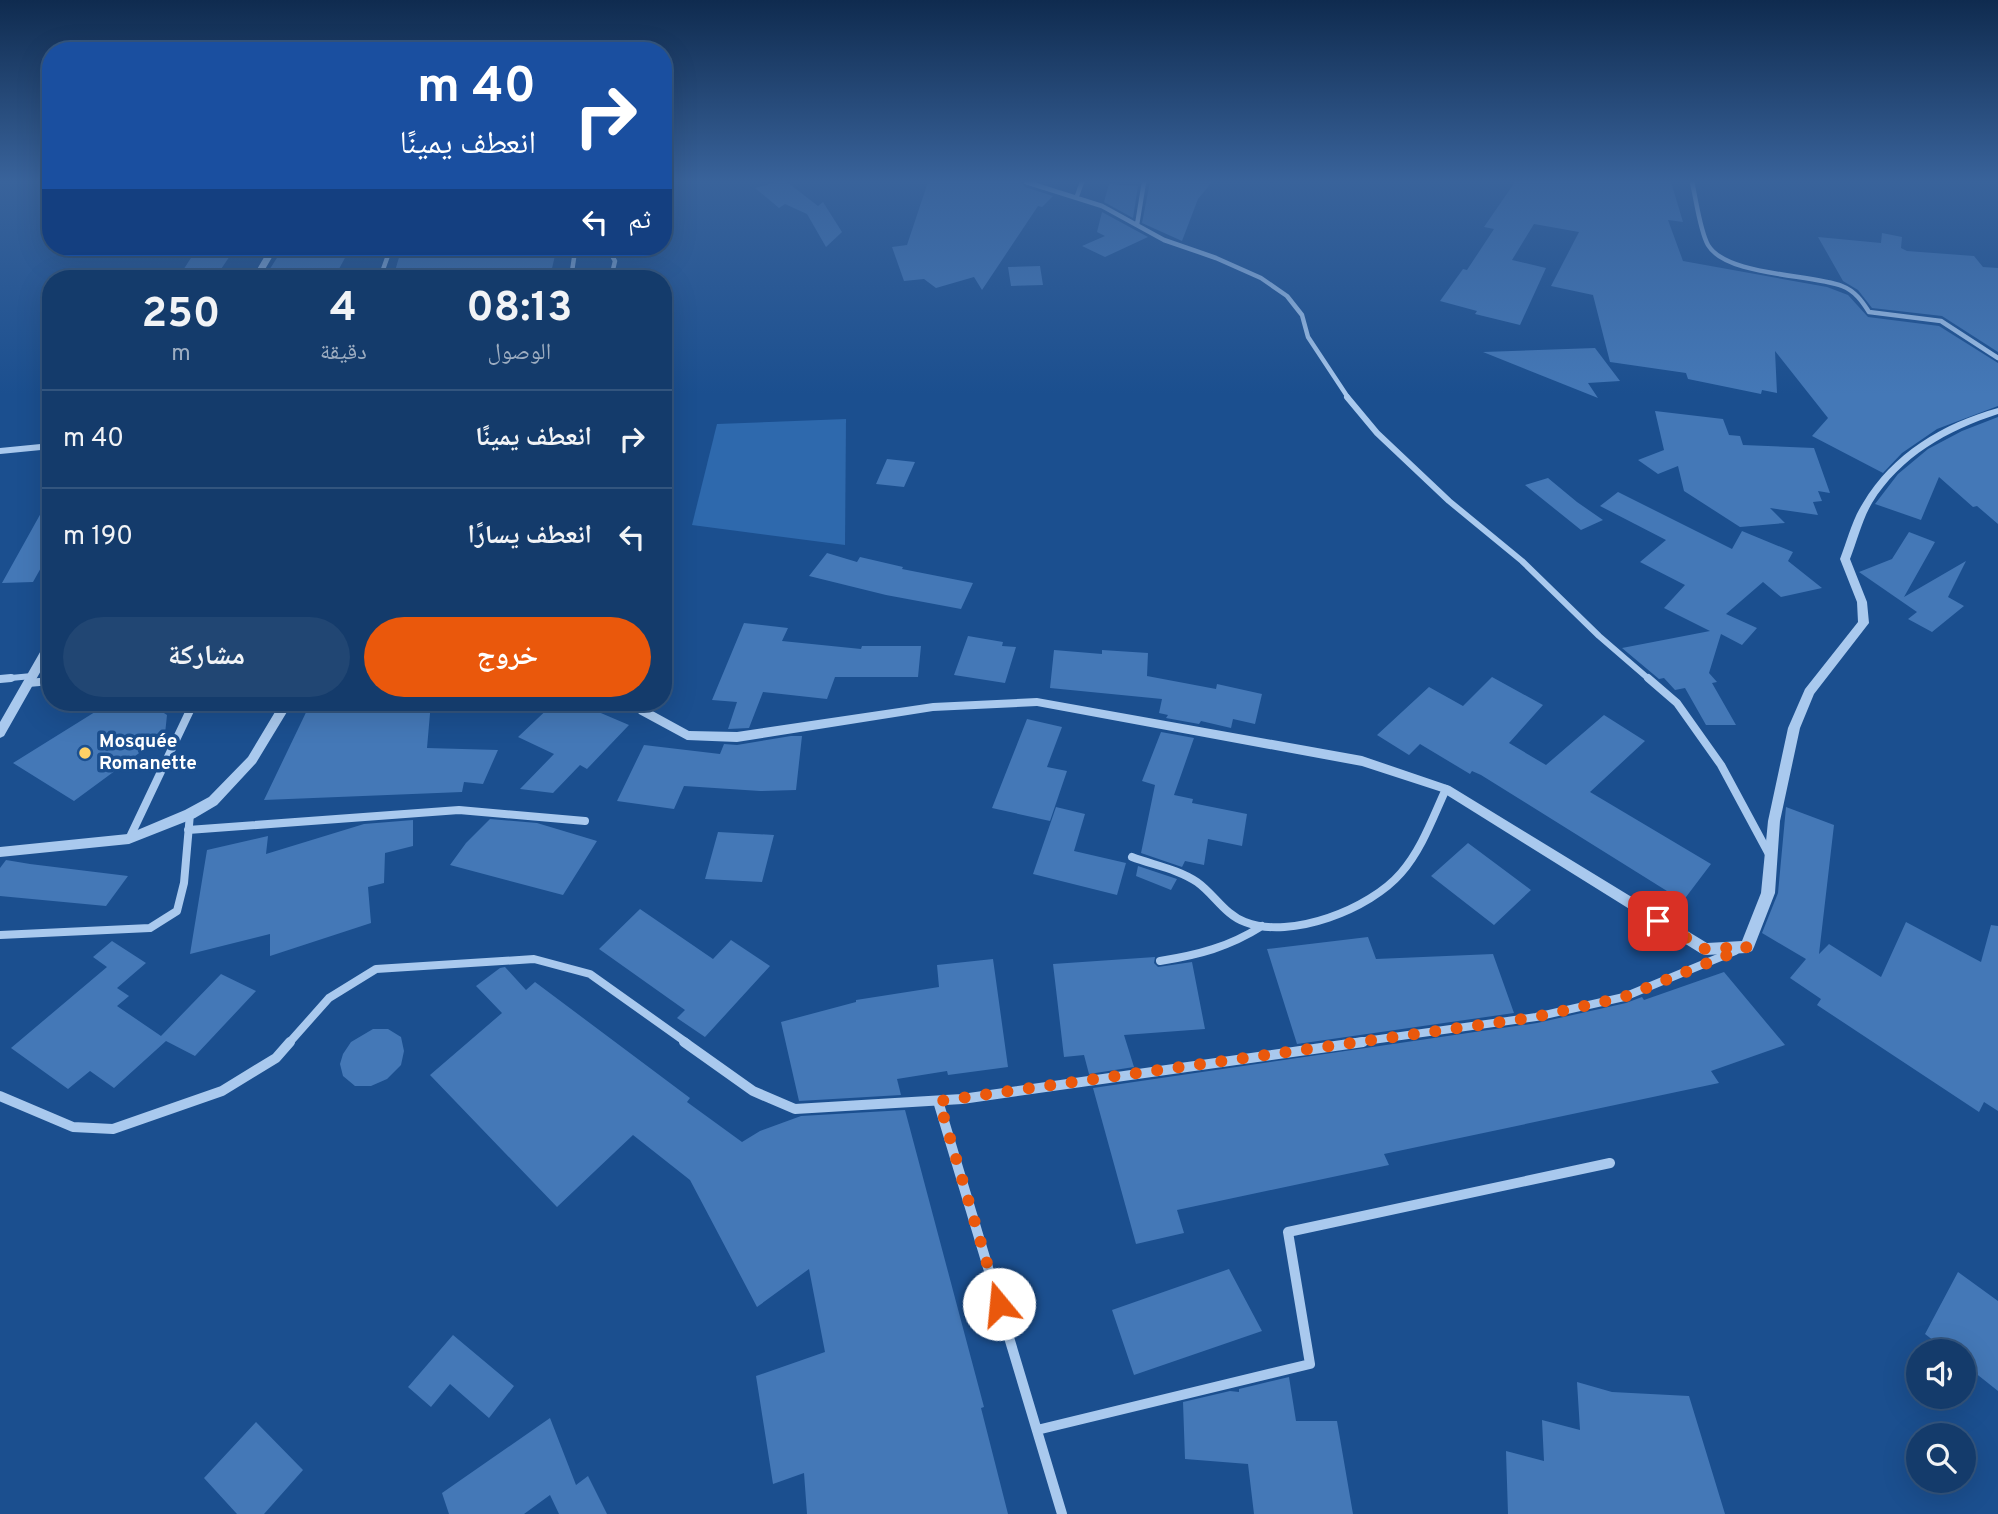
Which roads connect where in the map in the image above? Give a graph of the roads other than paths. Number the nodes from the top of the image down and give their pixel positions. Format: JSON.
{"nodes":[{"id":1,"x":1201,"y":253,"type":"edge"},
{"id":2,"x":1717,"y":253,"type":"edge"},
{"id":3,"x":574,"y":258,"type":"dead end"},
{"id":4,"x":573,"y":270,"type":"edge"},
{"id":5,"x":1998,"y":358,"type":"edge"},
{"id":6,"x":1998,"y":411,"type":"edge"},
{"id":7,"x":42,"y":447,"type":"edge"},
{"id":8,"x":0,"y":450,"type":"edge"},
{"id":9,"x":42,"y":659,"type":"edge"},
{"id":10,"x":0,"y":679,"type":"edge"},
{"id":11,"x":30,"y":680,"type":"junction"},
{"id":12,"x":42,"y":681,"type":"edge"},
{"id":13,"x":190,"y":711,"type":"edge"},
{"id":14,"x":282,"y":711,"type":"edge"},
{"id":15,"x":643,"y":711,"type":"edge"},
{"id":16,"x":0,"y":733,"type":"edge"},
{"id":17,"x":1446,"y":789,"type":"junction"},
{"id":18,"x":190,"y":814,"type":"junction"},
{"id":19,"x":585,"y":821,"type":"dead end"},
{"id":20,"x":188,"y":830,"type":"junction"},
{"id":21,"x":129,"y":839,"type":"junction"},
{"id":22,"x":0,"y":852,"type":"edge"},
{"id":23,"x":1132,"y":857,"type":"dead end"},
{"id":24,"x":1771,"y":858,"type":"junction"},
{"id":25,"x":1262,"y":926,"type":"junction"},
{"id":26,"x":0,"y":934,"type":"edge"},
{"id":27,"x":1747,"y":947,"type":"junction"},
{"id":28,"x":1160,"y":961,"type":"dead end"},
{"id":29,"x":0,"y":1096,"type":"edge"},
{"id":30,"x":939,"y":1101,"type":"junction"},
{"id":31,"x":1610,"y":1163,"type":"dead end"},
{"id":32,"x":1037,"y":1430,"type":"junction"},
{"id":33,"x":1062,"y":1514,"type":"edge"}],
"edges":[{"from":1,"to":24,"type":"street"},
{"from":2,"to":5,"type":"street"},
{"from":3,"to":4,"type":"street"},
{"from":6,"to":24,"type":"street"},
{"from":7,"to":8,"type":"street"},
{"from":9,"to":11,"type":"street"},
{"from":10,"to":11,"type":"street"},
{"from":11,"to":12,"type":"street"},
{"from":11,"to":16,"type":"street"},
{"from":13,"to":21,"type":"street"},
{"from":14,"to":18,"type":"street"},
{"from":15,"to":17,"type":"street"},
{"from":17,"to":25,"type":"street"},
{"from":17,"to":27,"type":"street"},
{"from":18,"to":20,"type":"street"},
{"from":18,"to":21,"type":"street"},
{"from":19,"to":20,"type":"street"},
{"from":20,"to":26,"type":"street"},
{"from":21,"to":22,"type":"street"},
{"from":23,"to":25,"type":"street"},
{"from":24,"to":27,"type":"street"},
{"from":25,"to":28,"type":"street"},
{"from":27,"to":30,"type":"street"},
{"from":29,"to":30,"type":"street"},
{"from":30,"to":32,"type":"street"},
{"from":31,"to":32,"type":"street"},
{"from":32,"to":33,"type":"street"}]}
